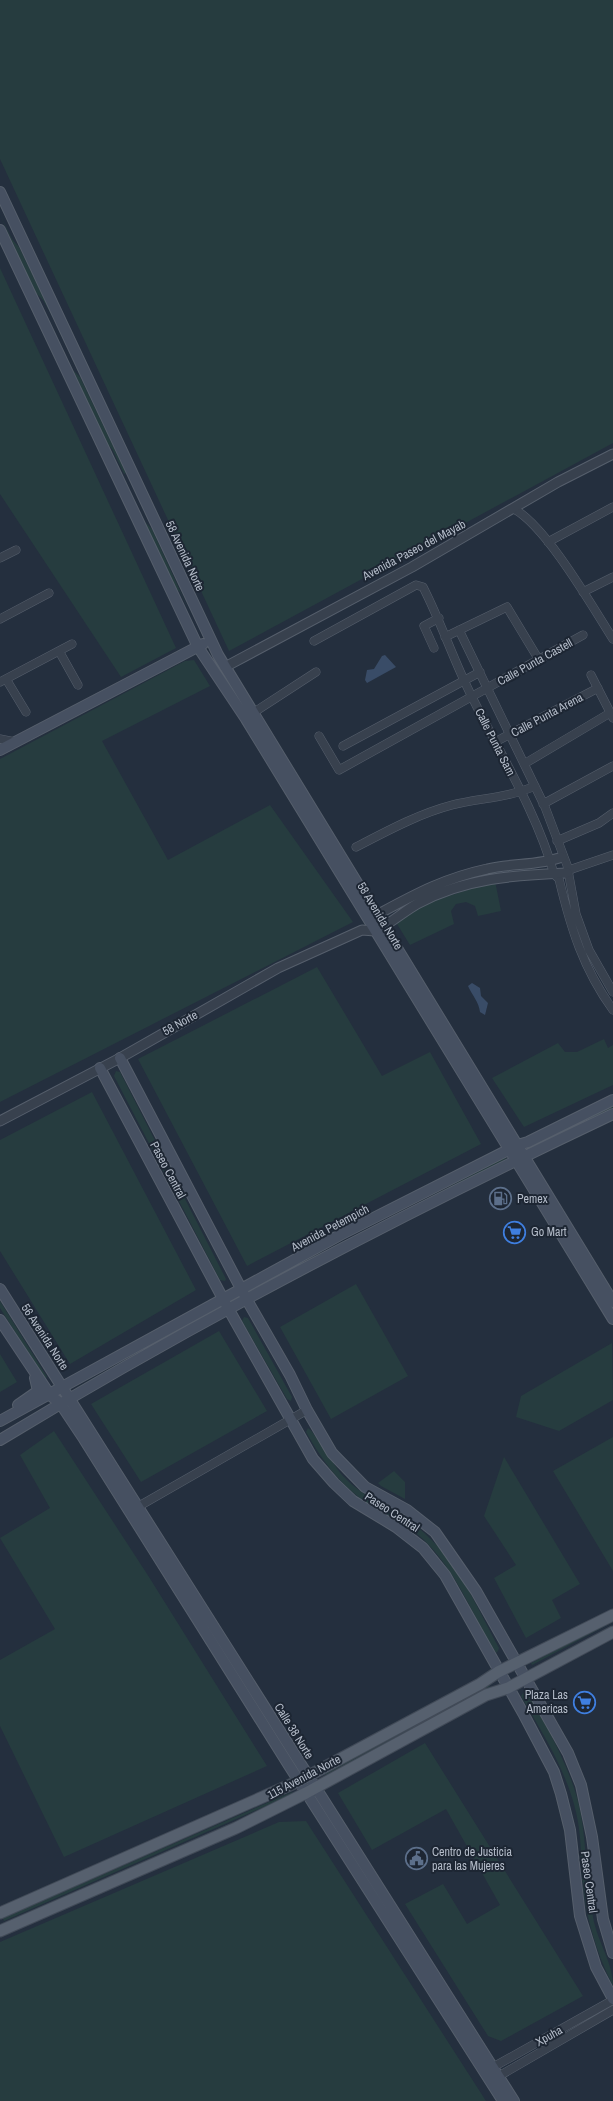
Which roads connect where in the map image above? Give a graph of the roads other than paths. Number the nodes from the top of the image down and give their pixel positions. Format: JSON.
{"nodes":[{"id":1,"x":0,"y":192,"type":"edge"},
{"id":2,"x":0,"y":230,"type":"edge"},
{"id":3,"x":66,"y":330,"type":"junction"},
{"id":4,"x":51,"y":337,"type":"junction"},
{"id":5,"x":613,"y":454,"type":"edge"},
{"id":6,"x":137,"y":481,"type":"junction"},
{"id":7,"x":122,"y":487,"type":"junction"},
{"id":8,"x":613,"y":507,"type":"edge"},
{"id":9,"x":514,"y":509,"type":"junction"},
{"id":10,"x":548,"y":542,"type":"junction"},
{"id":11,"x":16,"y":550,"type":"dead end"},
{"id":12,"x":0,"y":558,"type":"edge"},
{"id":13,"x":613,"y":577,"type":"edge"},
{"id":14,"x":583,"y":592,"type":"junction"},
{"id":15,"x":49,"y":593,"type":"dead end"},
{"id":16,"x":439,"y":618,"type":"junction"},
{"id":17,"x":0,"y":619,"type":"edge"},
{"id":18,"x":459,"y":630,"type":"junction"},
{"id":19,"x":583,"y":635,"type":"dead end"},
{"id":20,"x":445,"y":637,"type":"junction"},
{"id":21,"x":613,"y":639,"type":"edge"},
{"id":22,"x":211,"y":640,"type":"junction"},
{"id":23,"x":314,"y":641,"type":"dead end"},
{"id":24,"x":72,"y":644,"type":"dead end"},
{"id":25,"x":198,"y":647,"type":"junction"},
{"id":26,"x":434,"y":648,"type":"dead end"},
{"id":27,"x":59,"y":651,"type":"junction"},
{"id":28,"x":539,"y":660,"type":"junction"},
{"id":29,"x":224,"y":667,"type":"junction"},
{"id":30,"x":316,"y":672,"type":"dead end"},
{"id":31,"x":480,"y":672,"type":"junction"},
{"id":32,"x":591,"y":675,"type":"dead end"},
{"id":33,"x":3,"y":681,"type":"edge"},
{"id":34,"x":464,"y":681,"type":"junction"},
{"id":35,"x":78,"y":685,"type":"dead end"},
{"id":36,"x":598,"y":688,"type":"junction"},
{"id":37,"x":488,"y":689,"type":"junction"},
{"id":38,"x":472,"y":697,"type":"junction"},
{"id":39,"x":26,"y":712,"type":"dead end"},
{"id":40,"x":253,"y":713,"type":"junction"},
{"id":41,"x":612,"y":716,"type":"edge"},
{"id":42,"x":510,"y":735,"type":"junction"},
{"id":43,"x":319,"y":736,"type":"dead end"},
{"id":44,"x":0,"y":739,"type":"edge"},
{"id":45,"x":15,"y":742,"type":"junction"},
{"id":46,"x":495,"y":742,"type":"junction"},
{"id":47,"x":343,"y":746,"type":"dead end"},
{"id":48,"x":0,"y":750,"type":"edge"},
{"id":49,"x":524,"y":764,"type":"junction"},
{"id":50,"x":613,"y":766,"type":"edge"},
{"id":51,"x":534,"y":786,"type":"junction"},
{"id":52,"x":520,"y":793,"type":"junction"},
{"id":53,"x":543,"y":804,"type":"junction"},
{"id":54,"x":613,"y":813,"type":"edge"},
{"id":55,"x":557,"y":841,"type":"junction"},
{"id":56,"x":356,"y":847,"type":"dead end"},
{"id":57,"x":612,"y":855,"type":"edge"},
{"id":58,"x":562,"y":857,"type":"junction"},
{"id":59,"x":550,"y":861,"type":"junction"},
{"id":60,"x":567,"y":873,"type":"junction"},
{"id":61,"x":554,"y":874,"type":"junction"},
{"id":62,"x":437,"y":883,"type":"junction"},
{"id":63,"x":443,"y":892,"type":"junction"},
{"id":64,"x":372,"y":918,"type":"junction"},
{"id":65,"x":379,"y":929,"type":"junction"},
{"id":66,"x":362,"y":930,"type":"junction"},
{"id":67,"x":613,"y":992,"type":"edge"},
{"id":68,"x":613,"y":1010,"type":"edge"},
{"id":69,"x":120,"y":1058,"type":"junction"},
{"id":70,"x":100,"y":1068,"type":"junction"},
{"id":71,"x":613,"y":1100,"type":"edge"},
{"id":72,"x":613,"y":1114,"type":"edge"},
{"id":73,"x":0,"y":1121,"type":"edge"},
{"id":74,"x":513,"y":1147,"type":"junction"},
{"id":75,"x":519,"y":1158,"type":"junction"},
{"id":76,"x":241,"y":1289,"type":"junction"},
{"id":77,"x":0,"y":1290,"type":"edge"},
{"id":78,"x":223,"y":1299,"type":"junction"},
{"id":79,"x":246,"y":1300,"type":"junction"},
{"id":80,"x":613,"y":1302,"type":"edge"},
{"id":81,"x":229,"y":1310,"type":"junction"},
{"id":82,"x":0,"y":1320,"type":"edge"},
{"id":83,"x":613,"y":1320,"type":"edge"},
{"id":84,"x":33,"y":1372,"type":"junction"},
{"id":85,"x":63,"y":1387,"type":"junction"},
{"id":86,"x":50,"y":1395,"type":"junction"},
{"id":87,"x":64,"y":1401,"type":"junction"},
{"id":88,"x":306,"y":1410,"type":"junction"},
{"id":89,"x":0,"y":1416,"type":"edge"},
{"id":90,"x":290,"y":1419,"type":"junction"},
{"id":91,"x":0,"y":1421,"type":"edge"},
{"id":92,"x":0,"y":1440,"type":"edge"},
{"id":93,"x":134,"y":1509,"type":"junction"},
{"id":94,"x":613,"y":1615,"type":"edge"},
{"id":95,"x":613,"y":1632,"type":"edge"},
{"id":96,"x":517,"y":1664,"type":"junction"},
{"id":97,"x":498,"y":1672,"type":"junction"},
{"id":98,"x":525,"y":1678,"type":"junction"},
{"id":99,"x":508,"y":1688,"type":"junction"},
{"id":100,"x":304,"y":1779,"type":"junction"},
{"id":101,"x":311,"y":1790,"type":"junction"},
{"id":102,"x":0,"y":1914,"type":"edge"},
{"id":103,"x":1,"y":1928,"type":"edge"},
{"id":104,"x":613,"y":1953,"type":"edge"},
{"id":105,"x":613,"y":2000,"type":"edge"},
{"id":106,"x":613,"y":2010,"type":"edge"},
{"id":107,"x":491,"y":2074,"type":"junction"},
{"id":108,"x":503,"y":2101,"type":"edge"},
{"id":109,"x":514,"y":2101,"type":"edge"}],
"edges":[{"from":1,"to":3,"type":"main road","name":"58 Avenida Norte"},
{"from":2,"to":4,"type":"main road"},
{"from":3,"to":4,"type":"main road"},
{"from":3,"to":6,"type":"main road","name":"58 Avenida Norte"},
{"from":4,"to":7,"type":"main road"},
{"from":5,"to":9,"type":"street","name":"Avenida Paseo del Mayab"},
{"from":6,"to":7,"type":"main road"},
{"from":6,"to":22,"type":"main road","name":"58 Avenida Norte"},
{"from":7,"to":25,"type":"main road"},
{"from":8,"to":10,"type":"street"},
{"from":9,"to":10,"type":"street"},
{"from":9,"to":29,"type":"street","name":"Avenida Paseo del Mayab"},
{"from":10,"to":14,"type":"street"},
{"from":11,"to":12,"type":"street"},
{"from":13,"to":14,"type":"street"},
{"from":14,"to":21,"type":"street"},
{"from":15,"to":17,"type":"street"},
{"from":16,"to":20,"type":"street","name":"Calle Punta Sam"},
{"from":16,"to":23,"type":"street","name":"Calle Punta Sam"},
{"from":16,"to":26,"type":"street"},
{"from":18,"to":20,"type":"street"},
{"from":18,"to":28,"type":"street"},
{"from":18,"to":31,"type":"street","name":"Calle Punta Sam"},
{"from":19,"to":28,"type":"street","name":"Calle Punta Castell"},
{"from":20,"to":34,"type":"street","name":"Calle Punta Sam"},
{"from":22,"to":25,"type":"main road"},
{"from":22,"to":29,"type":"main road","name":"58 Avenida Norte"},
{"from":24,"to":27,"type":"street"},
{"from":25,"to":45,"type":"main road"},
{"from":25,"to":64,"type":"main road","name":"58 Avenida Norte"},
{"from":27,"to":33,"type":"street"},
{"from":27,"to":35,"type":"street"},
{"from":28,"to":37,"type":"street","name":"Calle Punta Castell"},
{"from":29,"to":40,"type":"main road","name":"58 Avenida Norte"},
{"from":30,"to":40,"type":"street"},
{"from":31,"to":34,"type":"street"},
{"from":31,"to":37,"type":"street","name":"Calle Punta Sam"},
{"from":32,"to":36,"type":"street"},
{"from":33,"to":39,"type":"street"},
{"from":34,"to":38,"type":"street","name":"Calle Punta Sam"},
{"from":34,"to":47,"type":"street"},
{"from":36,"to":41,"type":"street"},
{"from":36,"to":42,"type":"street","name":"Calle Punta Arena"},
{"from":37,"to":38,"type":"street","name":"Calle Punta Castell"},
{"from":37,"to":42,"type":"street","name":"Calle Punta Sam"},
{"from":38,"to":43,"type":"street","name":"Calle Punta Castell"},
{"from":38,"to":46,"type":"street","name":"Calle Punta Sam"},
{"from":40,"to":64,"type":"main road","name":"58 Avenida Norte"},
{"from":41,"to":49,"type":"street"},
{"from":42,"to":46,"type":"street","name":"Calle Punta Arena"},
{"from":42,"to":49,"type":"street","name":"Calle Punta Sam"},
{"from":44,"to":45,"type":"street"},
{"from":45,"to":48,"type":"main road"},
{"from":46,"to":52,"type":"street","name":"Calle Punta Sam"},
{"from":49,"to":51,"type":"street","name":"Calle Punta Sam"},
{"from":50,"to":53,"type":"street"},
{"from":51,"to":52,"type":"street"},
{"from":51,"to":53,"type":"street","name":"Calle Punta Sam"},
{"from":52,"to":56,"type":"street"},
{"from":52,"to":59,"type":"street","name":"Calle Punta Sam"},
{"from":53,"to":55,"type":"street","name":"Calle Punta Sam"},
{"from":54,"to":55,"type":"street"},
{"from":55,"to":58,"type":"street","name":"Calle Punta Sam"},
{"from":57,"to":60,"type":"street"},
{"from":58,"to":59,"type":"street"},
{"from":58,"to":60,"type":"street","name":"Calle Punta Sam"},
{"from":59,"to":61,"type":"street","name":"Calle Punta Sam"},
{"from":59,"to":62,"type":"street"},
{"from":60,"to":61,"type":"street"},
{"from":60,"to":67,"type":"street","name":"Calle Punta Sam"},
{"from":61,"to":63,"type":"street"},
{"from":61,"to":68,"type":"street","name":"Calle Punta Sam"},
{"from":62,"to":63,"type":"street"},
{"from":62,"to":64,"type":"street"},
{"from":63,"to":65,"type":"street"},
{"from":64,"to":65,"type":"main road","name":"58 Avenida Norte"},
{"from":64,"to":66,"type":"street"},
{"from":65,"to":66,"type":"street","name":"58 Norte"},
{"from":65,"to":74,"type":"main road","name":"58 Avenida Norte"},
{"from":66,"to":69,"type":"street","name":"58 Norte"},
{"from":69,"to":70,"type":"street","name":"58 Norte"},
{"from":69,"to":76,"type":"main road","name":"Paseo Central"},
{"from":70,"to":73,"type":"street","name":"58 Norte"},
{"from":70,"to":78,"type":"main road","name":"Paseo Central"},
{"from":71,"to":74,"type":"main road","name":"Avenida Petempich"},
{"from":72,"to":75,"type":"main road","name":"Avenida Petempich"},
{"from":74,"to":75,"type":"main road","name":"58 Avenida Norte"},
{"from":74,"to":76,"type":"main road","name":"Avenida Petempich"},
{"from":75,"to":79,"type":"main road","name":"Avenida Petempich"},
{"from":75,"to":80,"type":"main road"},
{"from":75,"to":83,"type":"main road"},
{"from":76,"to":78,"type":"main road","name":"Avenida Petempich"},
{"from":76,"to":79,"type":"main road","name":"Paseo Central"},
{"from":77,"to":85,"type":"main road","name":"56 Avenida Norte"},
{"from":78,"to":81,"type":"main road","name":"Paseo Central"},
{"from":78,"to":85,"type":"main road","name":"Avenida Petempich"},
{"from":79,"to":81,"type":"main road","name":"Avenida Petempich"},
{"from":79,"to":88,"type":"main road","name":"Paseo Central"},
{"from":81,"to":87,"type":"main road","name":"Avenida Petempich"},
{"from":81,"to":90,"type":"main road","name":"Paseo Central"},
{"from":82,"to":84,"type":"main road"},
{"from":84,"to":86,"type":"main road"},
{"from":84,"to":89,"type":"main road"},
{"from":85,"to":86,"type":"main road","name":"Avenida Petempich"},
{"from":85,"to":87,"type":"main road","name":"56 Avenida Norte"},
{"from":86,"to":87,"type":"main road"},
{"from":86,"to":91,"type":"main road","name":"Avenida Petempich"},
{"from":87,"to":92,"type":"main road","name":"Avenida Petempich"},
{"from":87,"to":93,"type":"main road","name":"Calle 38 Norte"},
{"from":88,"to":90,"type":"street"},
{"from":88,"to":96,"type":"main road","name":"Paseo Central"},
{"from":90,"to":93,"type":"street"},
{"from":90,"to":97,"type":"main road","name":"Paseo Central"},
{"from":93,"to":100,"type":"main road","name":"Calle 38 Norte"},
{"from":94,"to":96,"type":"main road"},
{"from":95,"to":98,"type":"main road","name":"115 Avenida Norte"},
{"from":96,"to":97,"type":"main road","name":"115 Avenida Norte"},
{"from":96,"to":98,"type":"main road","name":"Paseo Central"},
{"from":97,"to":99,"type":"main road","name":"Paseo Central"},
{"from":97,"to":100,"type":"main road","name":"115 Avenida Norte"},
{"from":98,"to":99,"type":"main road","name":"115 Avenida Norte"},
{"from":98,"to":104,"type":"main road","name":"Paseo Central"},
{"from":99,"to":101,"type":"main road","name":"115 Avenida Norte"},
{"from":99,"to":105,"type":"main road","name":"Paseo Central"},
{"from":100,"to":101,"type":"main road","name":"Calle 38 Norte"},
{"from":100,"to":102,"type":"main road","name":"115 Avenida Norte"},
{"from":101,"to":103,"type":"main road","name":"115 Avenida Norte"},
{"from":101,"to":107,"type":"main road","name":"Calle 38 Norte"},
{"from":105,"to":107,"type":"street","name":"Xpuha"},
{"from":106,"to":107,"type":"street","name":"Xpuha"},
{"from":107,"to":108,"type":"main road","name":"Calle 38 Norte"},
{"from":107,"to":109,"type":"main road","name":"Calle 38 Norte"}]}
